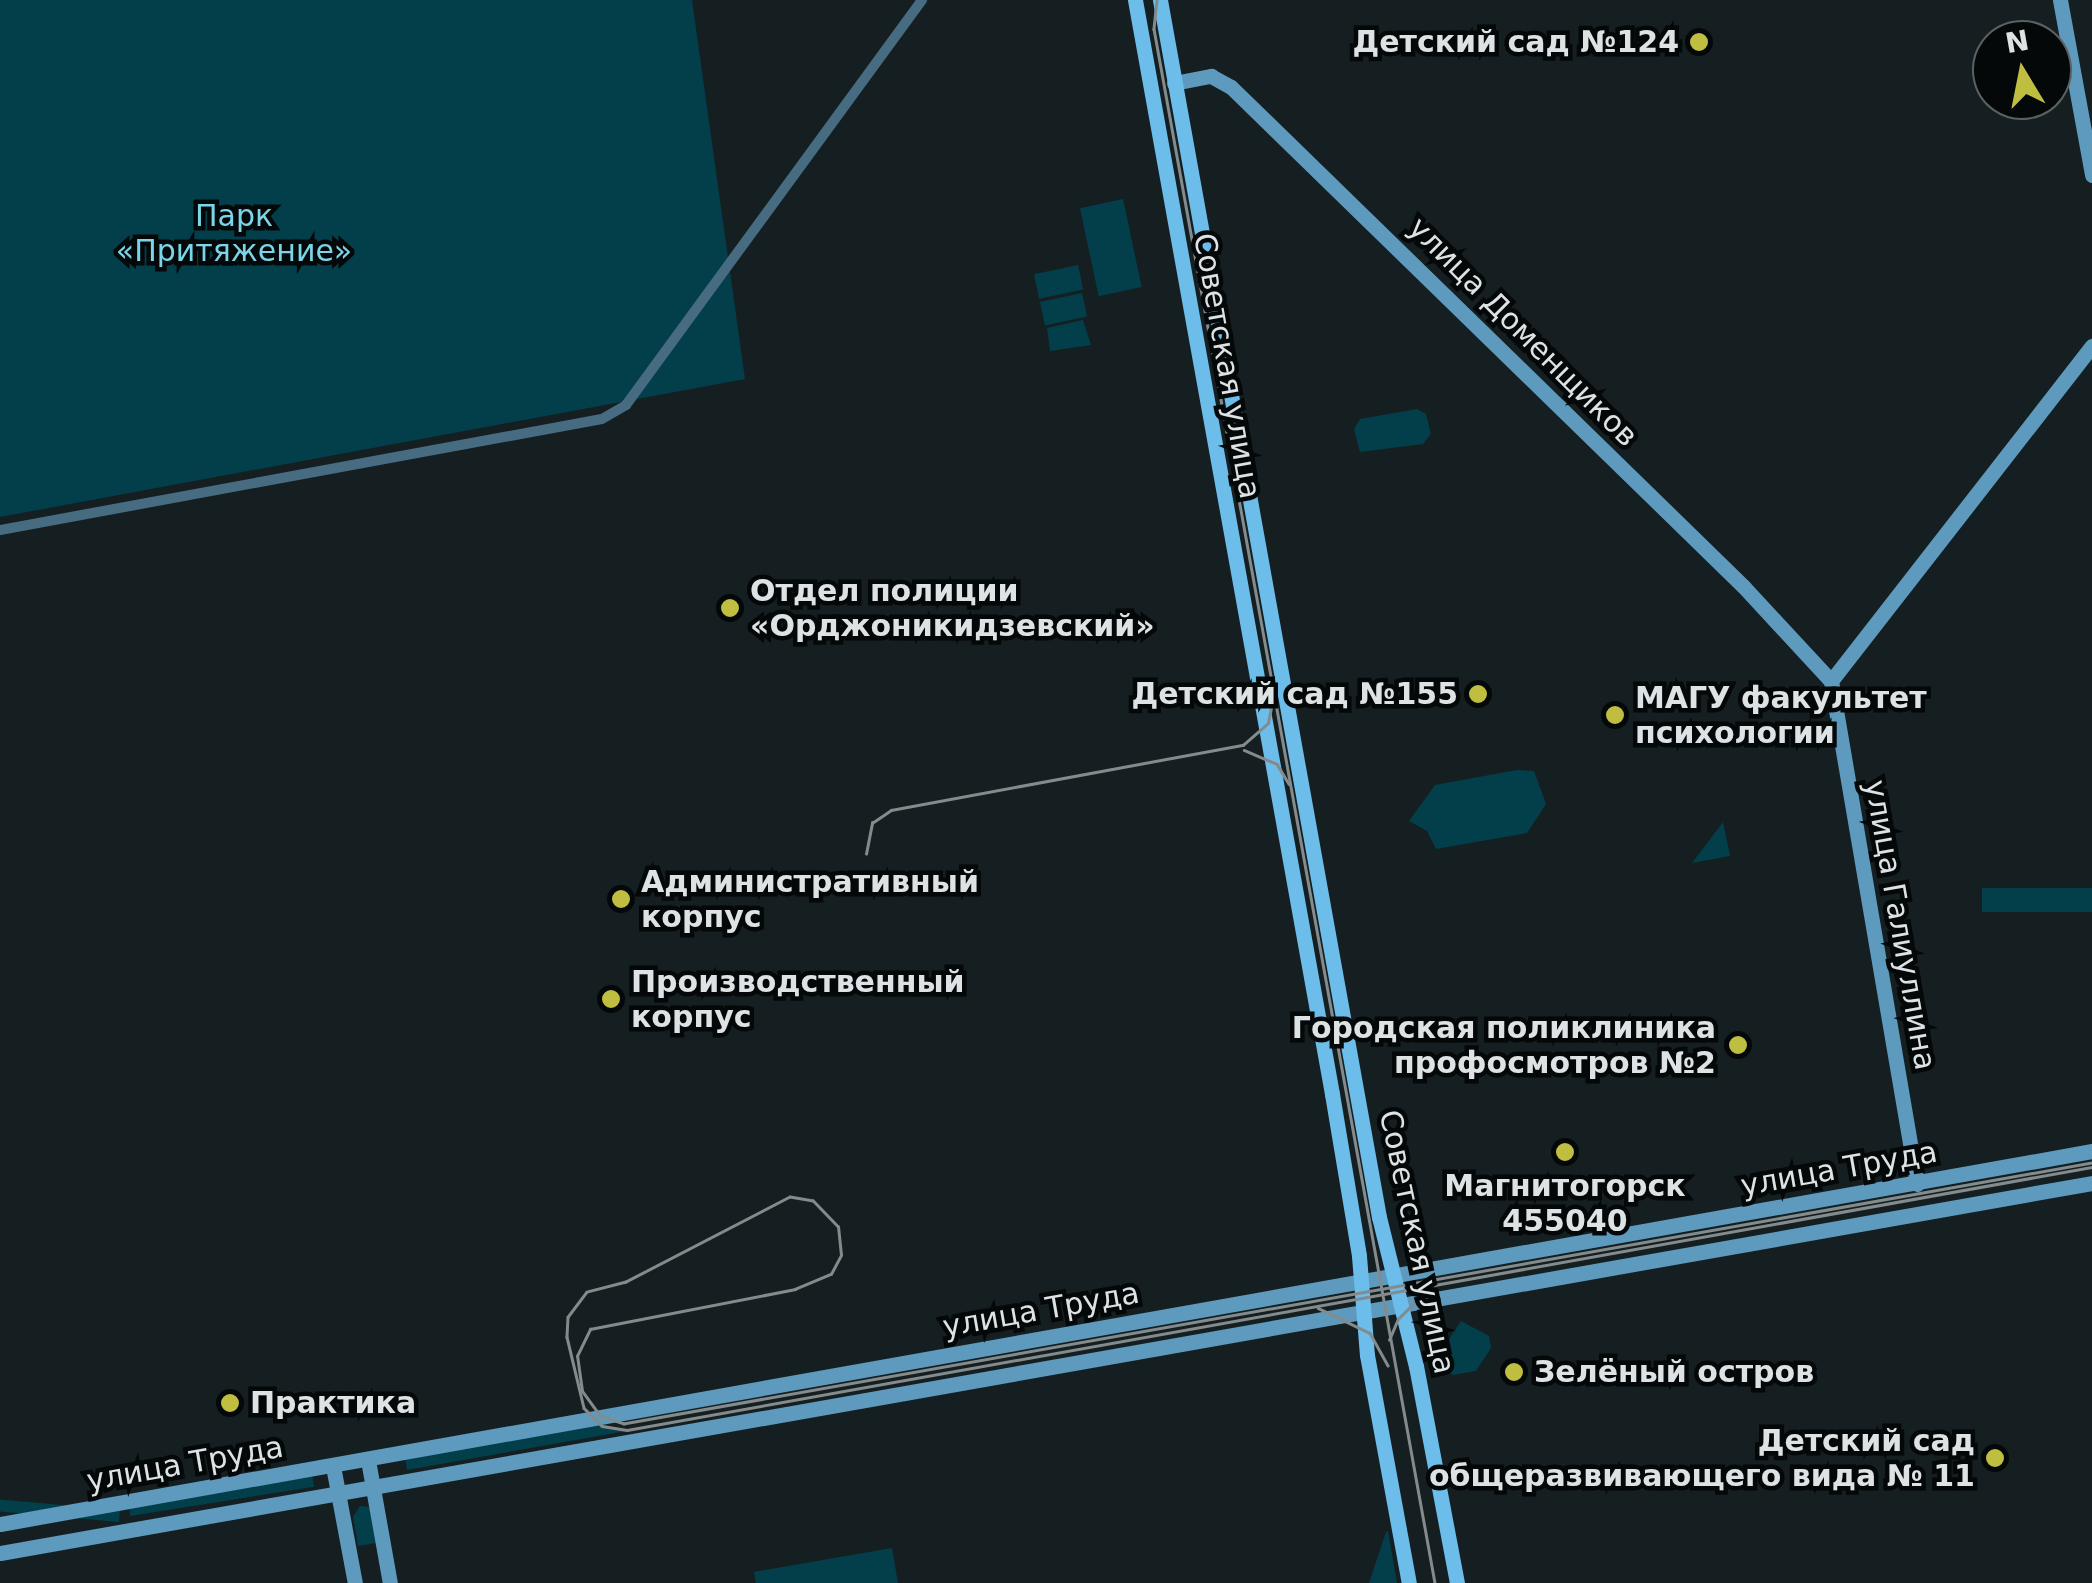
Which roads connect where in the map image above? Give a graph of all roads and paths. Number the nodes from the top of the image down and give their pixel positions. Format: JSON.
{"nodes":[{"id":1,"x":922,"y":0,"type":"edge"},
{"id":2,"x":1134,"y":0,"type":"edge"},
{"id":3,"x":2060,"y":0,"type":"edge"},
{"id":4,"x":1161,"y":2,"type":"edge"},
{"id":5,"x":1174,"y":83,"type":"junction"},
{"id":6,"x":1150,"y":88,"type":"junction"},
{"id":7,"x":2092,"y":176,"type":"edge"},
{"id":8,"x":2092,"y":346,"type":"edge"},
{"id":9,"x":0,"y":530,"type":"edge"},
{"id":10,"x":1831,"y":681,"type":"junction"},
{"id":11,"x":1292,"y":735,"type":"junction"},
{"id":12,"x":1268,"y":740,"type":"junction"},
{"id":13,"x":2092,"y":1151,"type":"edge"},
{"id":14,"x":2092,"y":1182,"type":"edge"},
{"id":15,"x":1917,"y":1184,"type":"junction"},
{"id":16,"x":1393,"y":1276,"type":"junction"},
{"id":17,"x":1362,"y":1282,"type":"junction"},
{"id":18,"x":1401,"y":1304,"type":"junction"},
{"id":19,"x":1363,"y":1310,"type":"junction"},
{"id":20,"x":368,"y":1460,"type":"junction"},
{"id":21,"x":333,"y":1466,"type":"junction"},
{"id":22,"x":374,"y":1490,"type":"junction"},
{"id":23,"x":338,"y":1496,"type":"junction"},
{"id":24,"x":0,"y":1524,"type":"edge"},
{"id":25,"x":0,"y":1553,"type":"edge"},
{"id":26,"x":354,"y":1583,"type":"edge"},
{"id":27,"x":390,"y":1583,"type":"edge"},
{"id":28,"x":1409,"y":1583,"type":"edge"},
{"id":29,"x":1457,"y":1583,"type":"edge"}],
"edges":[{"from":1,"to":9,"type":"street"},
{"from":2,"to":6,"type":"main road","name":"Советская улица"},
{"from":3,"to":7,"type":"main road"},
{"from":4,"to":5,"type":"main road","name":"Советская улица"},
{"from":5,"to":6,"type":"main road","name":"улица Доменщиков"},
{"from":5,"to":10,"type":"main road","name":"улица Доменщиков"},
{"from":5,"to":11,"type":"main road","name":"Советская улица"},
{"from":6,"to":12,"type":"main road","name":"Советская улица"},
{"from":8,"to":10,"type":"main road"},
{"from":10,"to":15,"type":"main road","name":"улица Галиуллина"},
{"from":11,"to":12,"type":"main road"},
{"from":11,"to":16,"type":"main road","name":"Советская улица"},
{"from":12,"to":17,"type":"main road","name":"Советская улица"},
{"from":13,"to":15,"type":"main road","name":"улица Труда"},
{"from":14,"to":18,"type":"main road","name":"улица Труда"},
{"from":15,"to":16,"type":"main road","name":"улица Труда"},
{"from":16,"to":17,"type":"main road","name":"улица Труда"},
{"from":16,"to":18,"type":"main road","name":"Советская улица"},
{"from":17,"to":19,"type":"main road","name":"Советская улица"},
{"from":17,"to":20,"type":"main road","name":"улица Труда"},
{"from":18,"to":19,"type":"main road","name":"улица Труда"},
{"from":18,"to":29,"type":"main road","name":"Советская улица"},
{"from":19,"to":22,"type":"main road","name":"улица Труда"},
{"from":19,"to":28,"type":"main road","name":"Советская улица"},
{"from":20,"to":21,"type":"main road","name":"улица Труда"},
{"from":20,"to":22,"type":"main road"},
{"from":21,"to":23,"type":"main road"},
{"from":21,"to":24,"type":"main road","name":"улица Труда"},
{"from":22,"to":23,"type":"main road","name":"улица Труда"},
{"from":22,"to":27,"type":"main road"},
{"from":23,"to":25,"type":"main road","name":"улица Труда"},
{"from":23,"to":26,"type":"main road"}]}
